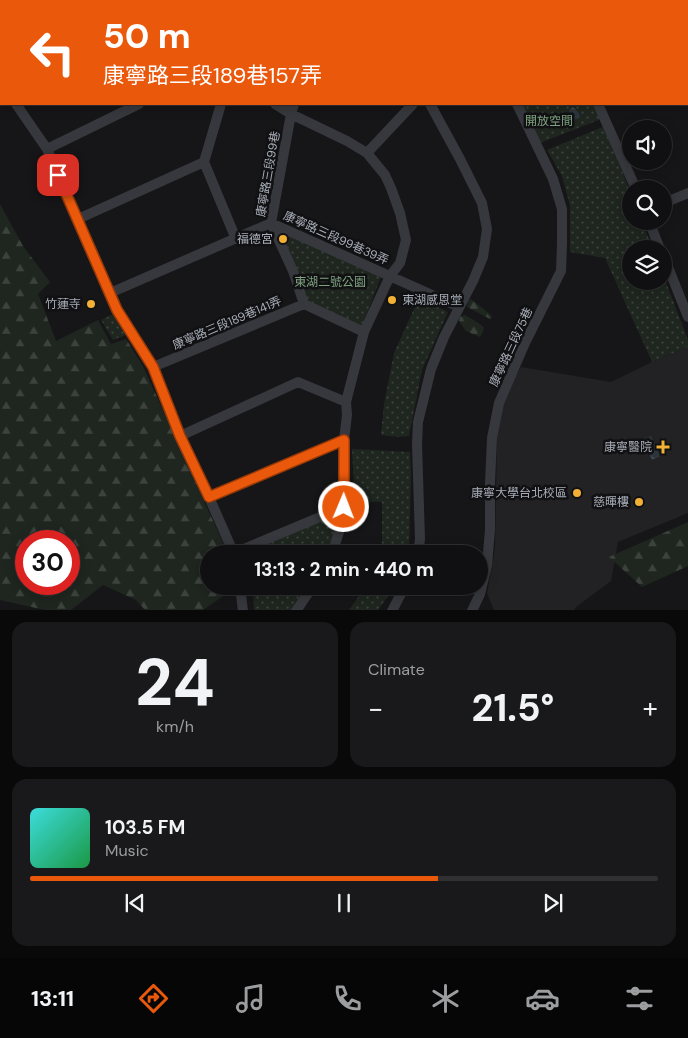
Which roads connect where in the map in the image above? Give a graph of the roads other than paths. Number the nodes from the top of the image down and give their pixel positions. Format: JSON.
{"nodes":[{"id":1,"x":17,"y":105,"type":"edge"},
{"id":2,"x":137,"y":105,"type":"edge"},
{"id":3,"x":221,"y":105,"type":"edge"},
{"id":4,"x":279,"y":105,"type":"edge"},
{"id":5,"x":412,"y":105,"type":"edge"},
{"id":6,"x":431,"y":105,"type":"edge"},
{"id":7,"x":517,"y":105,"type":"edge"},
{"id":8,"x":598,"y":105,"type":"edge"},
{"id":9,"x":293,"y":109,"type":"edge"},
{"id":10,"x":47,"y":149,"type":"junction"},
{"id":11,"x":367,"y":153,"type":"junction"},
{"id":12,"x":204,"y":162,"type":"junction"},
{"id":13,"x":632,"y":180,"type":"edge"},
{"id":14,"x":688,"y":194,"type":"edge"},
{"id":15,"x":672,"y":200,"type":"edge"},
{"id":16,"x":78,"y":219,"type":"junction"},
{"id":17,"x":271,"y":223,"type":"junction"},
{"id":18,"x":236,"y":239,"type":"junction"},
{"id":19,"x":390,"y":276,"type":"junction"},
{"id":20,"x":672,"y":277,"type":"edge"},
{"id":21,"x":110,"y":293,"type":"junction"},
{"id":22,"x":304,"y":304,"type":"junction"},
{"id":23,"x":458,"y":307,"type":"junction"},
{"id":24,"x":688,"y":317,"type":"edge"},
{"id":25,"x":364,"y":332,"type":"junction"},
{"id":26,"x":153,"y":367,"type":"junction"},
{"id":27,"x":346,"y":402,"type":"junction"},
{"id":28,"x":180,"y":436,"type":"junction"},
{"id":29,"x":344,"y":440,"type":"junction"},
{"id":30,"x":209,"y":497,"type":"junction"},
{"id":31,"x":344,"y":507,"type":"junction"},
{"id":32,"x":230,"y":545,"type":"edge"},
{"id":33,"x":255,"y":545,"type":"edge"},
{"id":34,"x":335,"y":545,"type":"edge"},
{"id":35,"x":419,"y":545,"type":"edge"},
{"id":36,"x":241,"y":595,"type":"edge"},
{"id":37,"x":307,"y":595,"type":"edge"},
{"id":38,"x":400,"y":595,"type":"edge"},
{"id":39,"x":243,"y":610,"type":"edge"},
{"id":40,"x":296,"y":610,"type":"edge"},
{"id":41,"x":392,"y":610,"type":"edge"},
{"id":42,"x":472,"y":610,"type":"edge"}],
"edges":[{"from":1,"to":10,"type":"street"},
{"from":2,"to":10,"type":"street"},
{"from":3,"to":12,"type":"street"},
{"from":4,"to":9,"type":"street"},
{"from":5,"to":11,"type":"street"},
{"from":6,"to":23,"type":"street"},
{"from":7,"to":42,"type":"street","name":"康寧路三段75巷"},
{"from":8,"to":13,"type":"street"},
{"from":9,"to":11,"type":"street"},
{"from":9,"to":17,"type":"street","name":"康寧路三段99巷"},
{"from":10,"to":16,"type":"street"},
{"from":11,"to":19,"type":"street","name":"康寧路三段99巷39弄"},
{"from":12,"to":16,"type":"street"},
{"from":12,"to":18,"type":"street"},
{"from":14,"to":15,"type":"street"},
{"from":16,"to":21,"type":"street"},
{"from":17,"to":18,"type":"street"},
{"from":17,"to":19,"type":"street","name":"康寧路三段99巷39弄"},
{"from":17,"to":22,"type":"street","name":"康寧路三段99巷"},
{"from":18,"to":21,"type":"street"},
{"from":19,"to":23,"type":"street"},
{"from":19,"to":25,"type":"street","name":"康寧路三段99巷39弄"},
{"from":20,"to":24,"type":"street"},
{"from":21,"to":26,"type":"street"},
{"from":22,"to":25,"type":"street"},
{"from":22,"to":26,"type":"street","name":"康寧路三段189巷141弄"},
{"from":23,"to":35,"type":"street"},
{"from":25,"to":27,"type":"street","name":"康寧路三段99巷39弄"},
{"from":26,"to":28,"type":"street"},
{"from":27,"to":28,"type":"street"},
{"from":27,"to":29,"type":"street","name":"康寧路三段99巷39弄"},
{"from":28,"to":30,"type":"street"},
{"from":29,"to":30,"type":"street"},
{"from":29,"to":31,"type":"street","name":"康寧路三段99巷39弄"},
{"from":30,"to":32,"type":"street"},
{"from":31,"to":33,"type":"street"},
{"from":31,"to":34,"type":"street","name":"康寧路三段99巷39弄"},
{"from":36,"to":39,"type":"street"},
{"from":37,"to":40,"type":"street"},
{"from":38,"to":41,"type":"street"}]}
